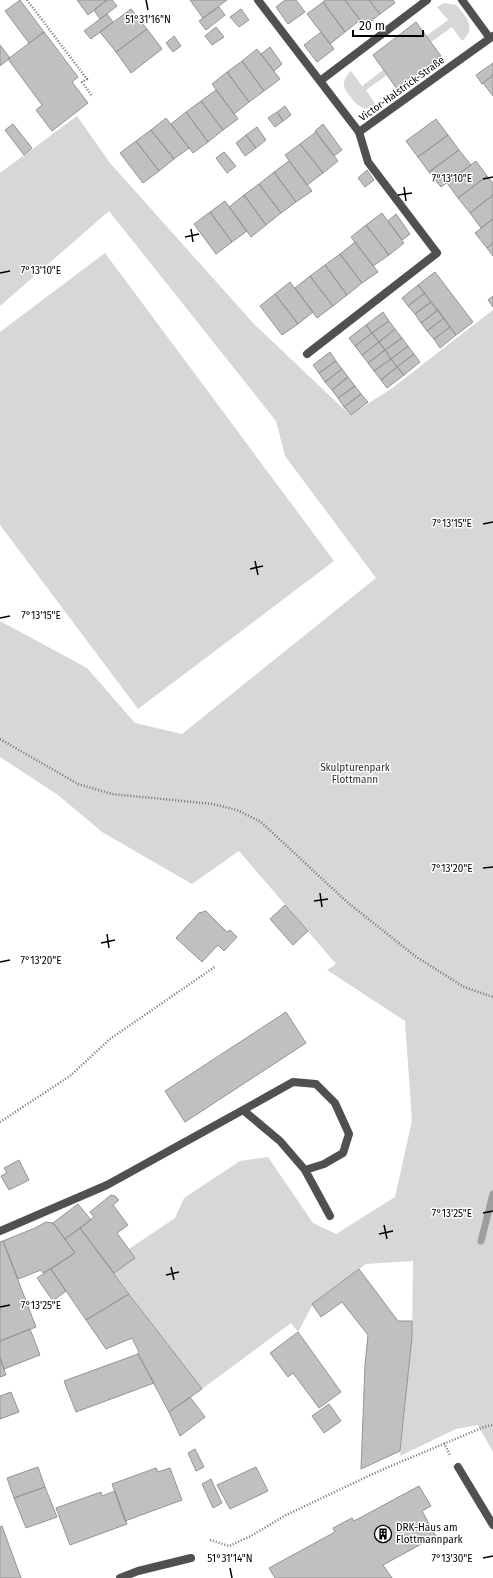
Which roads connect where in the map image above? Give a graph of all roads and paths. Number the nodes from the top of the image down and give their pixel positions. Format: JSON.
{"nodes":[{"id":1,"x":28,"y":0,"type":"edge"},
{"id":2,"x":258,"y":0,"type":"edge"},
{"id":3,"x":427,"y":0,"type":"edge"},
{"id":4,"x":462,"y":0,"type":"edge"},
{"id":5,"x":491,"y":37,"type":"edge"},
{"id":6,"x":320,"y":81,"type":"junction"},
{"id":7,"x":92,"y":96,"type":"dead end"},
{"id":8,"x":359,"y":132,"type":"junction"},
{"id":9,"x":307,"y":354,"type":"dead end"},
{"id":10,"x":0,"y":739,"type":"edge"},
{"id":11,"x":216,"y":966,"type":"dead end"},
{"id":12,"x":493,"y":997,"type":"edge"},
{"id":13,"x":243,"y":1110,"type":"junction"},
{"id":14,"x":0,"y":1122,"type":"edge"},
{"id":15,"x":305,"y":1170,"type":"junction"},
{"id":16,"x":330,"y":1216,"type":"dead end"},
{"id":17,"x":0,"y":1231,"type":"edge"},
{"id":18,"x":493,"y":1424,"type":"edge"},
{"id":19,"x":458,"y":1467,"type":"dead end"},
{"id":20,"x":493,"y":1525,"type":"edge"},
{"id":21,"x":210,"y":1540,"type":"dead end"},
{"id":22,"x":191,"y":1558,"type":"dead end"},
{"id":23,"x":120,"y":1578,"type":"edge"}],
"edges":[{"from":1,"to":7,"type":"path"},
{"from":2,"to":6,"type":"street","name":"Victor-Halstrick-Straße"},
{"from":3,"to":6,"type":"street"},
{"from":4,"to":5,"type":"street","name":"Victor-Halstrick-Straße"},
{"from":5,"to":8,"type":"street","name":"Victor-Halstrick-Straße"},
{"from":6,"to":8,"type":"street","name":"Victor-Halstrick-Straße"},
{"from":8,"to":9,"type":"street"},
{"from":10,"to":12,"type":"path"},
{"from":11,"to":14,"type":"path"},
{"from":13,"to":15,"type":"street"},
{"from":13,"to":15,"type":"street"},
{"from":13,"to":17,"type":"street"},
{"from":15,"to":16,"type":"street"},
{"from":18,"to":21,"type":"path"},
{"from":19,"to":20,"type":"street"},
{"from":22,"to":23,"type":"street"}]}
